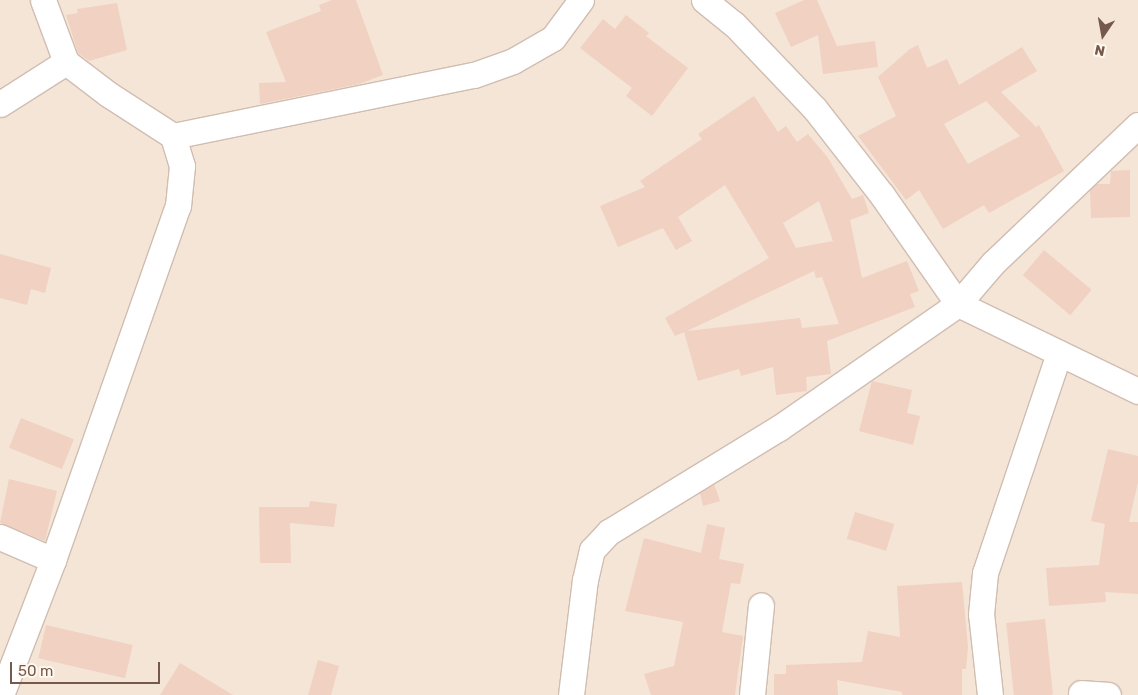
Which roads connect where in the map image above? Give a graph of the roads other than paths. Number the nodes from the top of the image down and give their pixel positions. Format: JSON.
{"nodes":[{"id":1,"x":43,"y":0,"type":"edge"},
{"id":2,"x":581,"y":0,"type":"edge"},
{"id":3,"x":704,"y":0,"type":"edge"},
{"id":4,"x":66,"y":62,"type":"junction"},
{"id":5,"x":0,"y":104,"type":"edge"},
{"id":6,"x":1138,"y":125,"type":"edge"},
{"id":7,"x":174,"y":136,"type":"junction"},
{"id":8,"x":958,"y":304,"type":"junction"},
{"id":9,"x":1059,"y":353,"type":"junction"},
{"id":10,"x":1138,"y":392,"type":"edge"},
{"id":11,"x":0,"y":537,"type":"edge"},
{"id":12,"x":53,"y":560,"type":"junction"},
{"id":13,"x":761,"y":604,"type":"dead end"},
{"id":14,"x":1080,"y":693,"type":"dead end"},
{"id":15,"x":1,"y":695,"type":"edge"},
{"id":16,"x":571,"y":695,"type":"edge"},
{"id":17,"x":752,"y":695,"type":"edge"},
{"id":18,"x":990,"y":695,"type":"edge"},
{"id":19,"x":1108,"y":695,"type":"edge"}],
"edges":[{"from":1,"to":4,"type":"street"},
{"from":2,"to":7,"type":"street"},
{"from":3,"to":8,"type":"street"},
{"from":4,"to":5,"type":"street"},
{"from":4,"to":7,"type":"street"},
{"from":6,"to":8,"type":"street"},
{"from":7,"to":12,"type":"street"},
{"from":8,"to":9,"type":"street"},
{"from":8,"to":16,"type":"street"},
{"from":9,"to":10,"type":"street"},
{"from":9,"to":18,"type":"street"},
{"from":11,"to":12,"type":"street"},
{"from":12,"to":15,"type":"street"},
{"from":13,"to":17,"type":"street"},
{"from":14,"to":19,"type":"street"}]}
